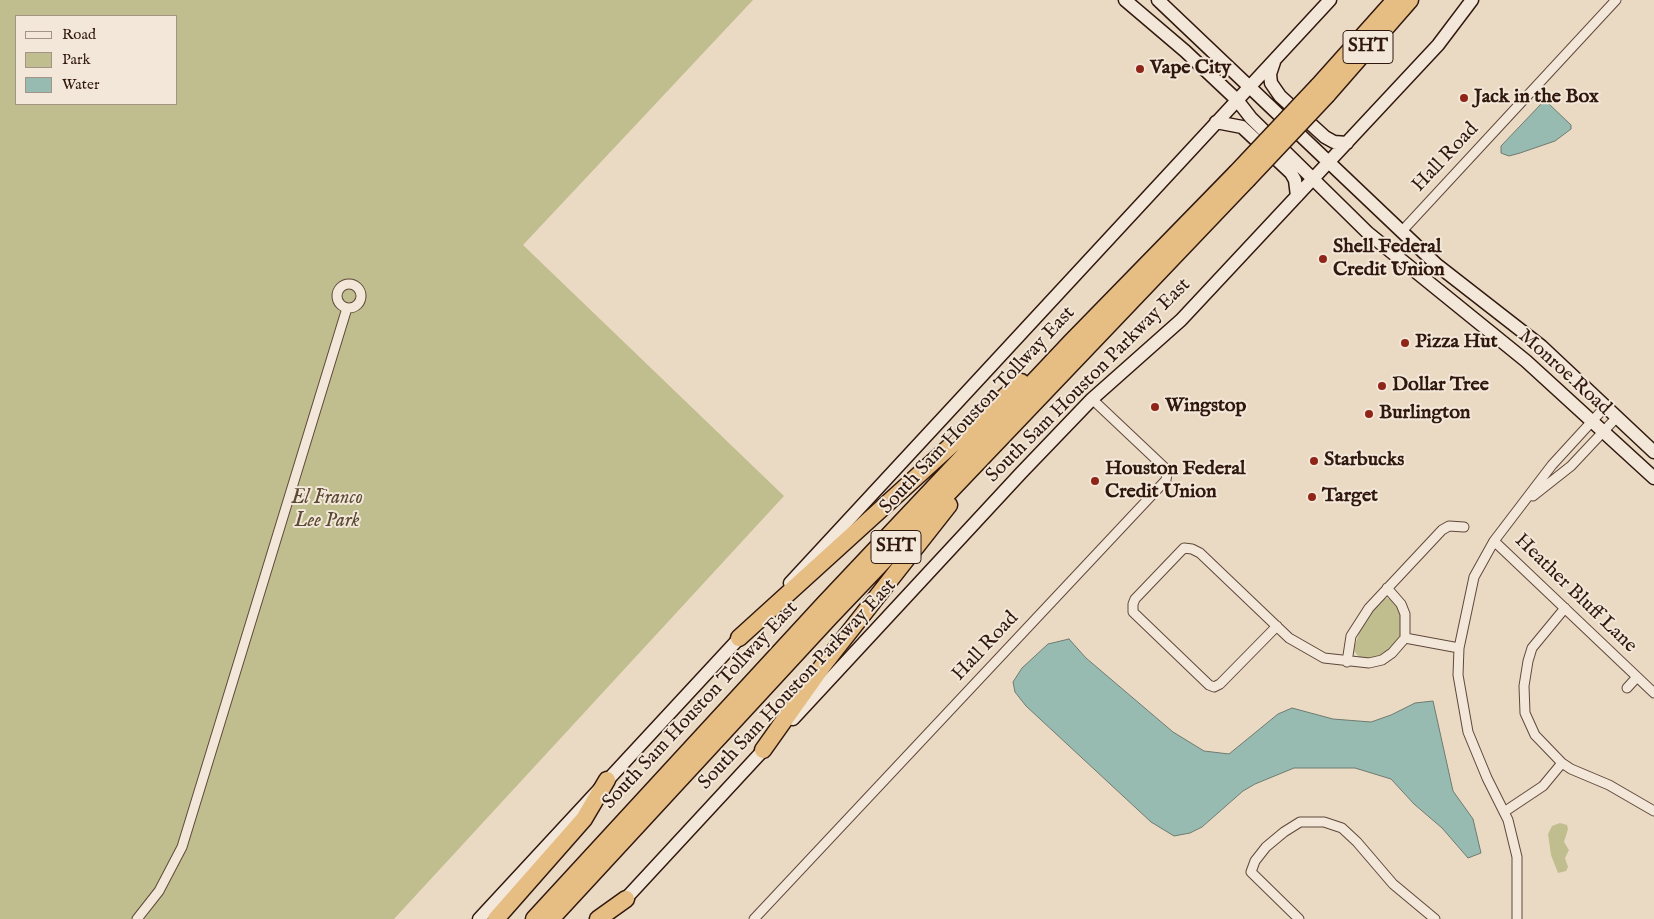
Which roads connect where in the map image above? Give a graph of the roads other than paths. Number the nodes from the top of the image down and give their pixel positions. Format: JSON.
{"nodes":[{"id":1,"x":1125,"y":0,"type":"edge"},
{"id":2,"x":1158,"y":0,"type":"edge"},
{"id":3,"x":1330,"y":0,"type":"edge"},
{"id":4,"x":1395,"y":0,"type":"edge"},
{"id":5,"x":1410,"y":0,"type":"edge"},
{"id":6,"x":1472,"y":0,"type":"edge"},
{"id":7,"x":1616,"y":0,"type":"edge"},
{"id":8,"x":1275,"y":60,"type":"junction"},
{"id":9,"x":1250,"y":86,"type":"junction"},
{"id":10,"x":1323,"y":90,"type":"junction"},
{"id":11,"x":1237,"y":100,"type":"junction"},
{"id":12,"x":1216,"y":122,"type":"junction"},
{"id":13,"x":1347,"y":143,"type":"junction"},
{"id":14,"x":1329,"y":163,"type":"junction"},
{"id":15,"x":1241,"y":177,"type":"junction"},
{"id":16,"x":1313,"y":179,"type":"junction"},
{"id":17,"x":1297,"y":196,"type":"junction"},
{"id":18,"x":1403,"y":230,"type":"junction"},
{"id":19,"x":1437,"y":265,"type":"junction"},
{"id":20,"x":1426,"y":280,"type":"junction"},
{"id":21,"x":347,"y":308,"type":"dead end"},
{"id":22,"x":1071,"y":342,"type":"junction"},
{"id":23,"x":1540,"y":346,"type":"junction"},
{"id":24,"x":1526,"y":362,"type":"junction"},
{"id":25,"x":1092,"y":399,"type":"junction"},
{"id":26,"x":1606,"y":406,"type":"junction"},
{"id":27,"x":1617,"y":417,"type":"junction"},
{"id":28,"x":1591,"y":422,"type":"junction"},
{"id":29,"x":1603,"y":432,"type":"junction"},
{"id":30,"x":996,"y":442,"type":"junction"},
{"id":31,"x":1654,"y":452,"type":"edge"},
{"id":32,"x":1654,"y":478,"type":"edge"},
{"id":33,"x":1526,"y":501,"type":"junction"},
{"id":34,"x":1464,"y":527,"type":"dead end"},
{"id":35,"x":1494,"y":541,"type":"junction"},
{"id":36,"x":1387,"y":588,"type":"junction"},
{"id":37,"x":1565,"y":608,"type":"junction"},
{"id":38,"x":1277,"y":626,"type":"junction"},
{"id":39,"x":739,"y":638,"type":"junction"},
{"id":40,"x":1405,"y":638,"type":"junction"},
{"id":41,"x":1459,"y":648,"type":"junction"},
{"id":42,"x":1347,"y":662,"type":"junction"},
{"id":43,"x":1637,"y":677,"type":"junction"},
{"id":44,"x":1627,"y":688,"type":"dead end"},
{"id":45,"x":1654,"y":693,"type":"edge"},
{"id":46,"x":763,"y":750,"type":"junction"},
{"id":47,"x":1562,"y":762,"type":"junction"},
{"id":48,"x":607,"y":780,"type":"junction"},
{"id":49,"x":1653,"y":807,"type":"edge"},
{"id":50,"x":1504,"y":812,"type":"junction"},
{"id":51,"x":626,"y":899,"type":"junction"},
{"id":52,"x":137,"y":919,"type":"edge"},
{"id":53,"x":479,"y":919,"type":"edge"},
{"id":54,"x":496,"y":919,"type":"edge"},
{"id":55,"x":534,"y":919,"type":"edge"},
{"id":56,"x":551,"y":919,"type":"edge"},
{"id":57,"x":598,"y":919,"type":"edge"},
{"id":58,"x":607,"y":919,"type":"edge"},
{"id":59,"x":754,"y":919,"type":"edge"},
{"id":60,"x":1299,"y":919,"type":"edge"},
{"id":61,"x":1435,"y":919,"type":"edge"},
{"id":62,"x":1517,"y":919,"type":"edge"}],
"edges":[{"from":1,"to":11,"type":"main road","name":"Monroe Road"},
{"from":2,"to":9,"type":"main road","name":"Monroe Road"},
{"from":3,"to":8,"type":"main road"},
{"from":4,"to":10,"type":"highway","name":"South Sam Houston Tollway East","number":"SHT"},
{"from":5,"to":10,"type":"highway","name":"South Sam Houston Tollway East","number":"SHT"},
{"from":6,"to":13,"type":"main road","name":"South Sam Houston Parkway East"},
{"from":7,"to":18,"type":"street","name":"Hall Road"},
{"from":8,"to":9,"type":"main road"},
{"from":8,"to":13,"type":"main road"},
{"from":9,"to":11,"type":"main road"},
{"from":9,"to":14,"type":"main road","name":"Monroe Road"},
{"from":10,"to":15,"type":"highway","name":"South Sam Houston Tollway East","number":"SHT","bridge":true},
{"from":11,"to":12,"type":"main road"},
{"from":11,"to":16,"type":"main road","name":"Monroe Road"},
{"from":12,"to":17,"type":"main road"},
{"from":12,"to":39,"type":"main road"},
{"from":13,"to":14,"type":"main road","name":"South Sam Houston Parkway East"},
{"from":14,"to":16,"type":"main road","name":"South Sam Houston Parkway East"},
{"from":14,"to":18,"type":"main road","name":"Monroe Road"},
{"from":15,"to":22,"type":"highway","name":"South Sam Houston Tollway East","number":"SHT"},
{"from":15,"to":30,"type":"highway","name":"South Sam Houston Tollway East","number":"SHT"},
{"from":16,"to":17,"type":"main road","name":"South Sam Houston Parkway East"},
{"from":16,"to":20,"type":"main road","name":"Monroe Road"},
{"from":17,"to":25,"type":"main road","name":"South Sam Houston Parkway East"},
{"from":18,"to":19,"type":"main road","name":"Monroe Road"},
{"from":19,"to":20,"type":"main road"},
{"from":19,"to":23,"type":"main road","name":"Monroe Road"},
{"from":20,"to":24,"type":"main road","name":"Monroe Road"},
{"from":21,"to":52,"type":"street"},
{"from":22,"to":39,"type":"highway"},
{"from":22,"to":55,"type":"highway","name":"South Sam Houston Tollway East","number":"SHT"},
{"from":23,"to":24,"type":"main road"},
{"from":23,"to":26,"type":"main road","name":"Monroe Road"},
{"from":24,"to":28,"type":"main road","name":"Monroe Road"},
{"from":25,"to":46,"type":"main road","name":"South Sam Houston Parkway East"},
{"from":25,"to":59,"type":"street","name":"Hall Road"},
{"from":26,"to":27,"type":"main road","name":"Monroe Road"},
{"from":26,"to":28,"type":"street"},
{"from":27,"to":29,"type":"street"},
{"from":27,"to":31,"type":"main road","name":"Monroe Road"},
{"from":28,"to":29,"type":"main road","name":"Monroe Road"},
{"from":28,"to":33,"type":"street"},
{"from":29,"to":32,"type":"main road","name":"Monroe Road"},
{"from":29,"to":33,"type":"street"},
{"from":30,"to":46,"type":"highway"},
{"from":30,"to":56,"type":"highway","name":"South Sam Houston Tollway East","number":"SHT"},
{"from":33,"to":35,"type":"street"},
{"from":34,"to":36,"type":"street"},
{"from":35,"to":37,"type":"street","name":"Heather Bluff Lane"},
{"from":35,"to":41,"type":"street"},
{"from":36,"to":40,"type":"street"},
{"from":36,"to":42,"type":"street"},
{"from":37,"to":43,"type":"street","name":"Heather Bluff Lane"},
{"from":37,"to":47,"type":"street"},
{"from":38,"to":38,"type":"street"},
{"from":38,"to":42,"type":"street"},
{"from":39,"to":48,"type":"main road"},
{"from":40,"to":41,"type":"street"},
{"from":40,"to":42,"type":"street"},
{"from":41,"to":50,"type":"street"},
{"from":43,"to":44,"type":"street"},
{"from":43,"to":45,"type":"street","name":"Heather Bluff Lane"},
{"from":46,"to":51,"type":"main road","name":"South Sam Houston Parkway East"},
{"from":47,"to":49,"type":"street"},
{"from":47,"to":50,"type":"street"},
{"from":48,"to":53,"type":"main road"},
{"from":48,"to":54,"type":"highway"},
{"from":50,"to":62,"type":"street"},
{"from":51,"to":57,"type":"highway"},
{"from":51,"to":58,"type":"main road","name":"South Sam Houston Parkway East"},
{"from":60,"to":61,"type":"street"}]}
